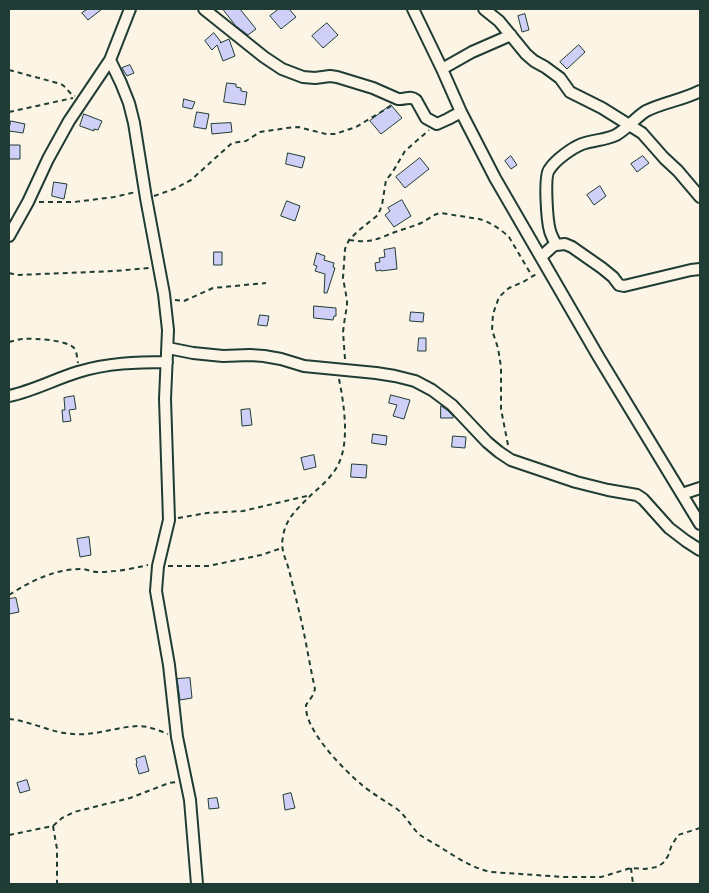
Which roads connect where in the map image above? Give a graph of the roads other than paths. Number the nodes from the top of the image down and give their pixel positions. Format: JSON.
{"nodes":[{"id":1,"x":130,"y":9,"type":"edge"},
{"id":2,"x":204,"y":9,"type":"edge"},
{"id":3,"x":413,"y":9,"type":"edge"},
{"id":4,"x":484,"y":9,"type":"edge"},
{"id":5,"x":511,"y":35,"type":"junction"},
{"id":6,"x":110,"y":60,"type":"junction"},
{"id":7,"x":442,"y":68,"type":"junction"},
{"id":8,"x":700,"y":91,"type":"edge"},
{"id":9,"x":461,"y":112,"type":"junction"},
{"id":10,"x":630,"y":125,"type":"junction"},
{"id":11,"x":700,"y":197,"type":"edge"},
{"id":12,"x":9,"y":236,"type":"edge"},
{"id":13,"x":556,"y":245,"type":"junction"},
{"id":14,"x":541,"y":257,"type":"junction"},
{"id":15,"x":700,"y":269,"type":"edge"},
{"id":16,"x":168,"y":348,"type":"junction"},
{"id":17,"x":167,"y":362,"type":"junction"},
{"id":18,"x":9,"y":396,"type":"edge"},
{"id":19,"x":700,"y":488,"type":"edge"},
{"id":20,"x":682,"y":494,"type":"junction"},
{"id":21,"x":700,"y":524,"type":"edge"},
{"id":22,"x":700,"y":550,"type":"edge"},
{"id":23,"x":197,"y":884,"type":"edge"}],
"edges":[{"from":1,"to":6,"type":"street"},
{"from":2,"to":9,"type":"street"},
{"from":3,"to":7,"type":"street"},
{"from":4,"to":5,"type":"street"},
{"from":5,"to":7,"type":"street"},
{"from":5,"to":10,"type":"street"},
{"from":6,"to":12,"type":"street"},
{"from":6,"to":16,"type":"street"},
{"from":7,"to":9,"type":"street"},
{"from":8,"to":10,"type":"street"},
{"from":9,"to":14,"type":"street"},
{"from":10,"to":11,"type":"street"},
{"from":10,"to":13,"type":"street"},
{"from":13,"to":14,"type":"street"},
{"from":13,"to":15,"type":"street"},
{"from":14,"to":20,"type":"street"},
{"from":16,"to":17,"type":"street"},
{"from":16,"to":22,"type":"street"},
{"from":17,"to":18,"type":"street"},
{"from":17,"to":23,"type":"street"},
{"from":19,"to":20,"type":"street"},
{"from":20,"to":21,"type":"street"}]}
